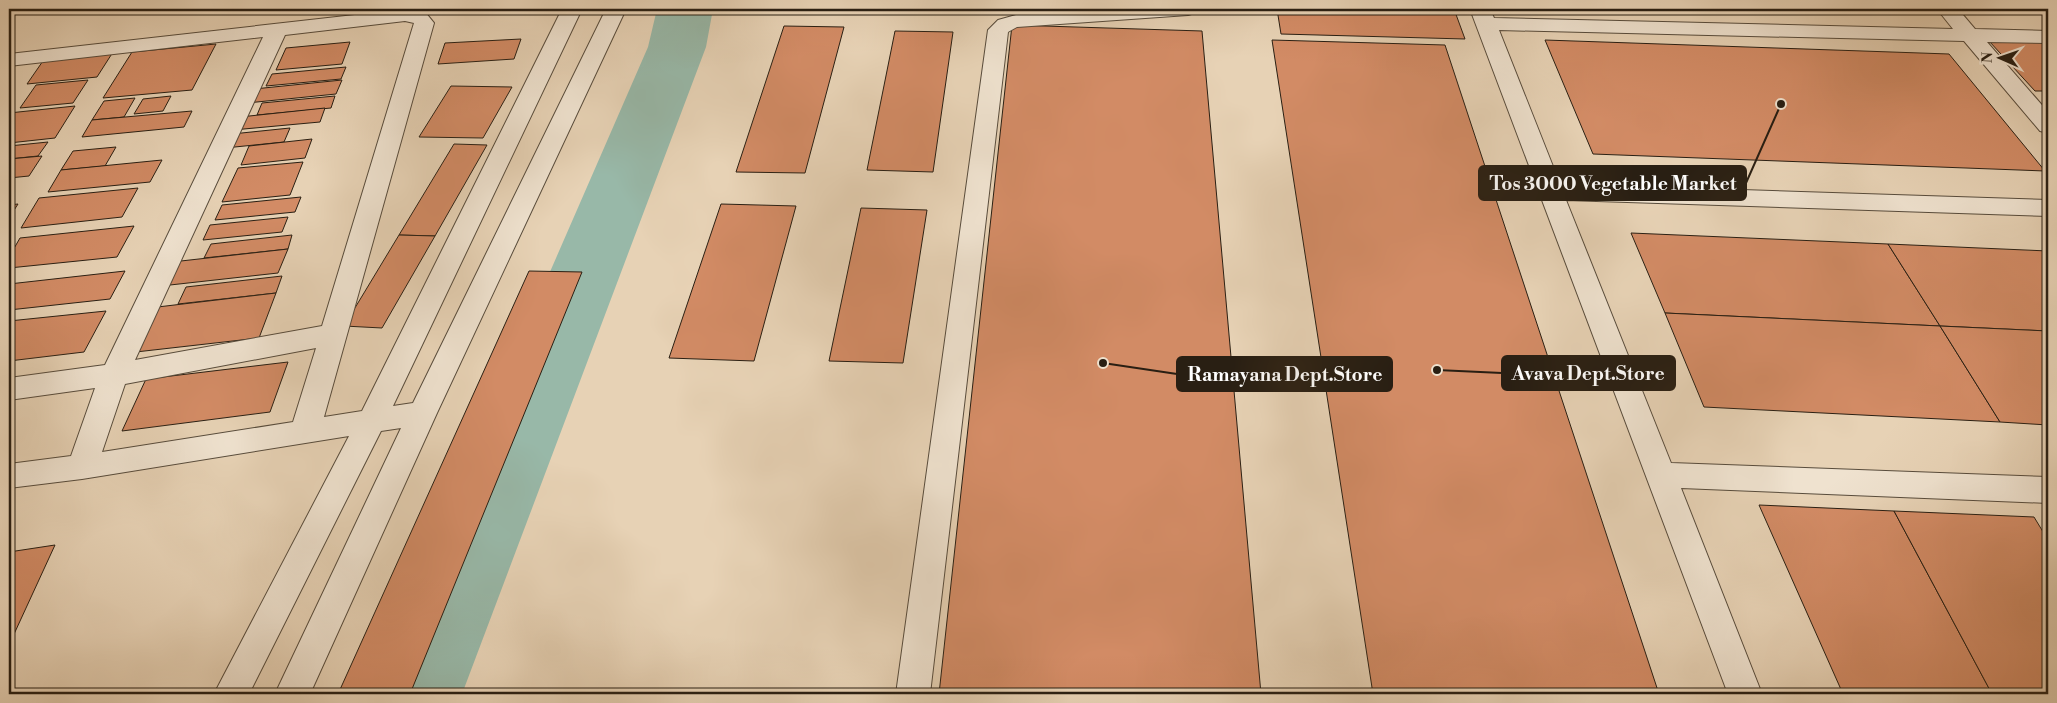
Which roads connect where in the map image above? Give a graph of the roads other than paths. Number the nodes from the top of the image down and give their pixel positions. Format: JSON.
{"nodes":[{"id":1,"x":572,"y":9,"type":"edge"},
{"id":2,"x":616,"y":9,"type":"edge"},
{"id":3,"x":1188,"y":9,"type":"edge"},
{"id":4,"x":1947,"y":9,"type":"edge"},
{"id":5,"x":1483,"y":16,"type":"edge"},
{"id":6,"x":277,"y":29,"type":"junction"},
{"id":7,"x":1970,"y":36,"type":"junction"},
{"id":8,"x":2048,"y":37,"type":"edge"},
{"id":9,"x":9,"y":60,"type":"edge"},
{"id":10,"x":2048,"y":126,"type":"edge"},
{"id":11,"x":1551,"y":192,"type":"junction"},
{"id":12,"x":2048,"y":208,"type":"edge"},
{"id":13,"x":334,"y":334,"type":"junction"},
{"id":14,"x":114,"y":375,"type":"junction"},
{"id":15,"x":9,"y":389,"type":"edge"},
{"id":16,"x":423,"y":413,"type":"junction"},
{"id":17,"x":371,"y":422,"type":"junction"},
{"id":18,"x":304,"y":432,"type":"junction"},
{"id":19,"x":82,"y":467,"type":"junction"},
{"id":20,"x":1660,"y":474,"type":"junction"},
{"id":21,"x":9,"y":476,"type":"edge"},
{"id":22,"x":2048,"y":490,"type":"edge"},
{"id":23,"x":231,"y":694,"type":"edge"},
{"id":24,"x":292,"y":694,"type":"edge"},
{"id":25,"x":913,"y":694,"type":"edge"},
{"id":26,"x":1745,"y":694,"type":"edge"}],
"edges":[{"from":1,"to":17,"type":"street"},
{"from":2,"to":16,"type":"street"},
{"from":3,"to":25,"type":"street"},
{"from":4,"to":7,"type":"street"},
{"from":5,"to":7,"type":"street"},
{"from":5,"to":11,"type":"street"},
{"from":6,"to":9,"type":"street"},
{"from":6,"to":13,"type":"street"},
{"from":6,"to":14,"type":"street"},
{"from":7,"to":8,"type":"street"},
{"from":7,"to":10,"type":"street"},
{"from":11,"to":12,"type":"street"},
{"from":11,"to":20,"type":"street"},
{"from":13,"to":14,"type":"street"},
{"from":13,"to":18,"type":"street"},
{"from":14,"to":15,"type":"street"},
{"from":14,"to":19,"type":"street"},
{"from":16,"to":17,"type":"street"},
{"from":16,"to":24,"type":"street"},
{"from":17,"to":18,"type":"street"},
{"from":17,"to":23,"type":"street"},
{"from":18,"to":19,"type":"street"},
{"from":19,"to":21,"type":"street"},
{"from":20,"to":22,"type":"street"},
{"from":20,"to":26,"type":"street"}]}
